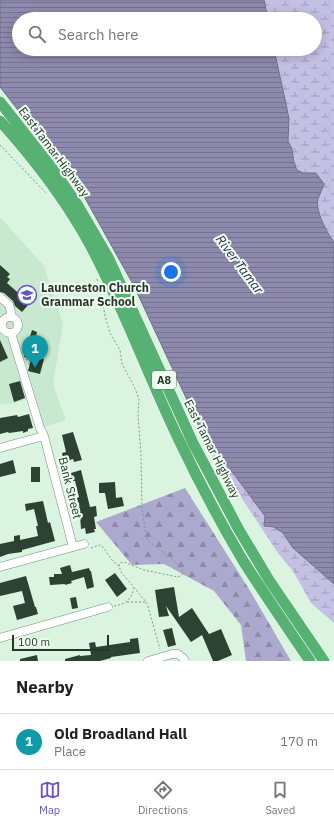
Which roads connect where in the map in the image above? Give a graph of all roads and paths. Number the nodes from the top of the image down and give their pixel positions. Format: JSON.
{"nodes":[{"id":1,"x":0,"y":102,"type":"edge"},
{"id":2,"x":0,"y":121,"type":"edge"},
{"id":3,"x":0,"y":145,"type":"edge"},
{"id":4,"x":50,"y":190,"type":"junction"},
{"id":5,"x":95,"y":274,"type":"dead end"},
{"id":6,"x":0,"y":297,"type":"edge"},
{"id":7,"x":12,"y":316,"type":"junction"},
{"id":8,"x":12,"y":333,"type":"junction"},
{"id":9,"x":44,"y":436,"type":"junction"},
{"id":10,"x":0,"y":448,"type":"edge"},
{"id":11,"x":73,"y":547,"type":"junction"},
{"id":12,"x":84,"y":547,"type":"joint"},
{"id":13,"x":119,"y":566,"type":"junction"},
{"id":14,"x":0,"y":567,"type":"edge"},
{"id":15,"x":134,"y":588,"type":"junction"},
{"id":16,"x":126,"y":602,"type":"junction"},
{"id":17,"x":146,"y":602,"type":"junction"},
{"id":18,"x":108,"y":607,"type":"joint"},
{"id":19,"x":0,"y":638,"type":"edge"},
{"id":20,"x":162,"y":657,"type":"junction"},
{"id":21,"x":148,"y":661,"type":"edge"},
{"id":22,"x":184,"y":661,"type":"edge"},
{"id":23,"x":310,"y":661,"type":"edge"},
{"id":24,"x":324,"y":661,"type":"edge"}],
"edges":[{"from":1,"to":24,"type":"highway","name":"East Tamar Highway","number":"A8"},
{"from":2,"to":4,"type":"highway","number":"A8"},
{"from":3,"to":4,"type":"path"},
{"from":4,"to":23,"type":"highway","name":"East Tamar Highway","number":"A8"},
{"from":5,"to":13,"type":"path"},
{"from":6,"to":7,"type":"street"},
{"from":7,"to":8,"type":"street"},
{"from":7,"to":8,"type":"street"},
{"from":8,"to":9,"type":"street","name":"Bank Street"},
{"from":9,"to":10,"type":"street"},
{"from":9,"to":11,"type":"street","name":"Bank Street"},
{"from":11,"to":12,"type":"street"},
{"from":11,"to":14,"type":"street"},
{"from":12,"to":13,"type":"path"},
{"from":13,"to":15,"type":"path"},
{"from":15,"to":16,"type":"path"},
{"from":15,"to":17,"type":"path"},
{"from":16,"to":17,"type":"path"},
{"from":16,"to":18,"type":"path"},
{"from":17,"to":20,"type":"path"},
{"from":18,"to":19,"type":"street"},
{"from":20,"to":21,"type":"street"},
{"from":20,"to":22,"type":"street"}]}
